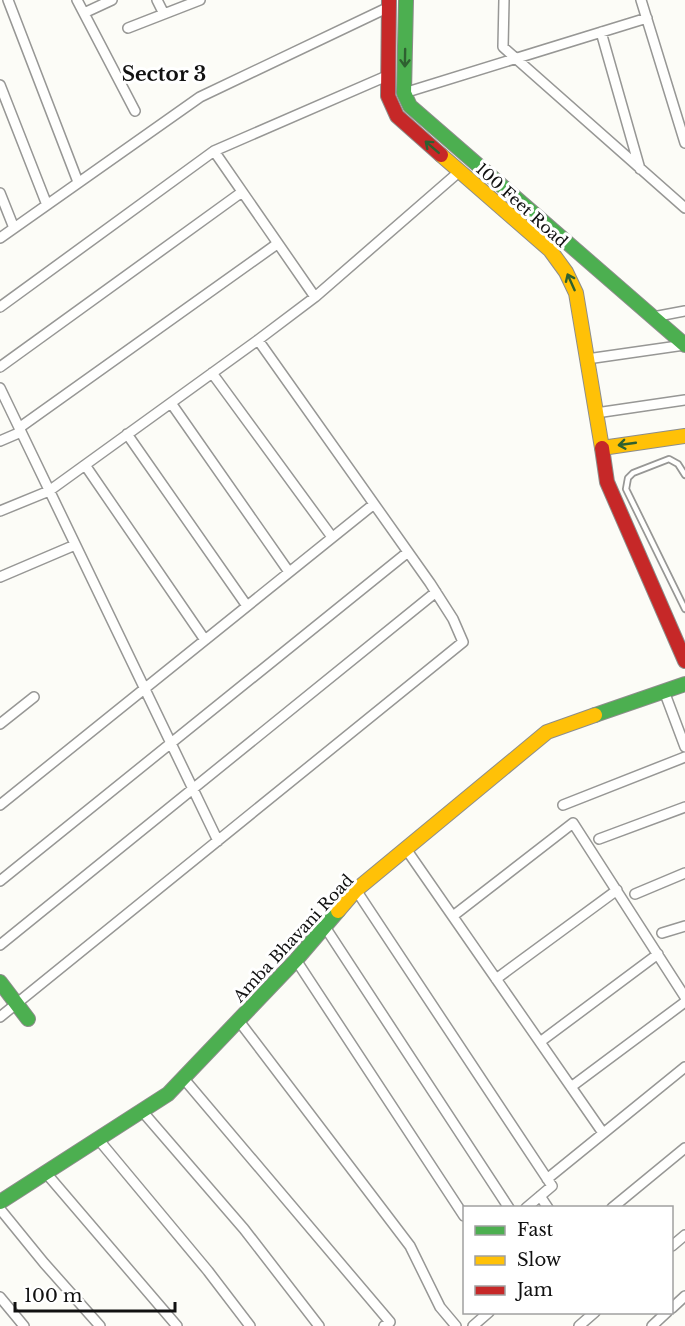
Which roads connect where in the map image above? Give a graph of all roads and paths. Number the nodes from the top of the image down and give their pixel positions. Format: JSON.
{"nodes":[{"id":1,"x":8,"y":0,"type":"edge"},
{"id":2,"x":77,"y":0,"type":"edge"},
{"id":3,"x":112,"y":0,"type":"edge"},
{"id":4,"x":158,"y":0,"type":"edge"},
{"id":5,"x":200,"y":0,"type":"edge"},
{"id":6,"x":406,"y":0,"type":"edge"},
{"id":7,"x":504,"y":0,"type":"edge"},
{"id":8,"x":641,"y":0,"type":"edge"},
{"id":9,"x":389,"y":4,"type":"edge"},
{"id":10,"x":84,"y":13,"type":"junction"},
{"id":11,"x":164,"y":14,"type":"junction"},
{"id":12,"x":646,"y":18,"type":"junction"},
{"id":13,"x":128,"y":28,"type":"dead end"},
{"id":14,"x":601,"y":32,"type":"junction"},
{"id":15,"x":514,"y":58,"type":"junction"},
{"id":16,"x":388,"y":75,"type":"junction"},
{"id":17,"x":0,"y":85,"type":"edge"},
{"id":18,"x":404,"y":93,"type":"junction"},
{"id":19,"x":135,"y":111,"type":"dead end"},
{"id":20,"x":685,"y":143,"type":"edge"},
{"id":21,"x":214,"y":151,"type":"junction"},
{"id":22,"x":640,"y":169,"type":"junction"},
{"id":23,"x":460,"y":171,"type":"junction"},
{"id":24,"x":78,"y":182,"type":"junction"},
{"id":25,"x":242,"y":192,"type":"junction"},
{"id":26,"x":0,"y":193,"type":"edge"},
{"id":27,"x":47,"y":205,"type":"junction"},
{"id":28,"x":685,"y":208,"type":"edge"},
{"id":29,"x":14,"y":228,"type":"junction"},
{"id":30,"x":0,"y":238,"type":"edge"},
{"id":31,"x":277,"y":244,"type":"junction"},
{"id":32,"x":315,"y":297,"type":"junction"},
{"id":33,"x":0,"y":307,"type":"edge"},
{"id":34,"x":685,"y":311,"type":"edge"},
{"id":35,"x":653,"y":317,"type":"junction"},
{"id":36,"x":258,"y":340,"type":"junction"},
{"id":37,"x":685,"y":345,"type":"edge"},
{"id":38,"x":587,"y":359,"type":"junction"},
{"id":39,"x":0,"y":367,"type":"edge"},
{"id":40,"x":212,"y":373,"type":"junction"},
{"id":41,"x":0,"y":388,"type":"edge"},
{"id":42,"x":685,"y":400,"type":"edge"},
{"id":43,"x":171,"y":403,"type":"junction"},
{"id":44,"x":596,"y":413,"type":"junction"},
{"id":45,"x":20,"y":430,"type":"junction"},
{"id":46,"x":127,"y":434,"type":"junction"},
{"id":47,"x":685,"y":436,"type":"edge"},
{"id":48,"x":0,"y":441,"type":"edge"},
{"id":49,"x":602,"y":448,"type":"junction"},
{"id":50,"x":85,"y":465,"type":"junction"},
{"id":51,"x":685,"y":475,"type":"edge"},
{"id":52,"x":49,"y":491,"type":"junction"},
{"id":53,"x":374,"y":504,"type":"junction"},
{"id":54,"x":0,"y":511,"type":"edge"},
{"id":55,"x":332,"y":537,"type":"junction"},
{"id":56,"x":75,"y":545,"type":"junction"},
{"id":57,"x":408,"y":552,"type":"junction"},
{"id":58,"x":289,"y":572,"type":"junction"},
{"id":59,"x":0,"y":577,"type":"edge"},
{"id":60,"x":436,"y":592,"type":"junction"},
{"id":61,"x":682,"y":597,"type":"edge"},
{"id":62,"x":247,"y":606,"type":"junction"},
{"id":63,"x":685,"y":609,"type":"edge"},
{"id":64,"x":205,"y":640,"type":"junction"},
{"id":65,"x":685,"y":661,"type":"edge"},
{"id":66,"x":685,"y":684,"type":"edge"},
{"id":67,"x":144,"y":688,"type":"junction"},
{"id":68,"x":664,"y":691,"type":"junction"},
{"id":69,"x":34,"y":697,"type":"dead end"},
{"id":70,"x":0,"y":724,"type":"edge"},
{"id":71,"x":171,"y":744,"type":"junction"},
{"id":72,"x":685,"y":747,"type":"edge"},
{"id":73,"x":685,"y":757,"type":"edge"},
{"id":74,"x":193,"y":789,"type":"junction"},
{"id":75,"x":0,"y":805,"type":"edge"},
{"id":76,"x":563,"y":805,"type":"dead end"},
{"id":77,"x":685,"y":807,"type":"edge"},
{"id":78,"x":599,"y":838,"type":"dead end"},
{"id":79,"x":218,"y":841,"type":"junction"},
{"id":80,"x":406,"y":849,"type":"junction"},
{"id":81,"x":685,"y":873,"type":"edge"},
{"id":82,"x":0,"y":881,"type":"edge"},
{"id":83,"x":616,"y":890,"type":"junction"},
{"id":84,"x":356,"y":891,"type":"junction"},
{"id":85,"x":635,"y":894,"type":"dead end"},
{"id":86,"x":453,"y":916,"type":"junction"},
{"id":87,"x":685,"y":926,"type":"edge"},
{"id":88,"x":325,"y":927,"type":"junction"},
{"id":89,"x":662,"y":933,"type":"dead end"},
{"id":90,"x":0,"y":945,"type":"edge"},
{"id":91,"x":658,"y":954,"type":"junction"},
{"id":92,"x":296,"y":960,"type":"junction"},
{"id":93,"x":496,"y":978,"type":"junction"},
{"id":94,"x":0,"y":982,"type":"edge"},
{"id":95,"x":685,"y":996,"type":"edge"},
{"id":96,"x":685,"y":1002,"type":"edge"},
{"id":97,"x":16,"y":1004,"type":"junction"},
{"id":98,"x":0,"y":1017,"type":"edge"},
{"id":99,"x":28,"y":1019,"type":"dead end"},
{"id":100,"x":239,"y":1021,"type":"junction"},
{"id":101,"x":540,"y":1042,"type":"junction"},
{"id":102,"x":685,"y":1067,"type":"edge"},
{"id":103,"x":184,"y":1079,"type":"junction"},
{"id":104,"x":571,"y":1087,"type":"junction"},
{"id":105,"x":142,"y":1111,"type":"junction"},
{"id":106,"x":603,"y":1134,"type":"junction"},
{"id":107,"x":98,"y":1139,"type":"junction"},
{"id":108,"x":685,"y":1148,"type":"edge"},
{"id":109,"x":46,"y":1173,"type":"junction"},
{"id":110,"x":547,"y":1179,"type":"junction"},
{"id":111,"x":540,"y":1196,"type":"junction"},
{"id":112,"x":0,"y":1202,"type":"edge"},
{"id":113,"x":508,"y":1206,"type":"edge"},
{"id":114,"x":528,"y":1206,"type":"edge"},
{"id":115,"x":547,"y":1206,"type":"edge"},
{"id":116,"x":614,"y":1206,"type":"edge"},
{"id":117,"x":0,"y":1209,"type":"edge"},
{"id":118,"x":463,"y":1213,"type":"edge"},
{"id":119,"x":685,"y":1235,"type":"edge"},
{"id":120,"x":673,"y":1245,"type":"edge"},
{"id":121,"x":685,"y":1296,"type":"edge"},
{"id":122,"x":0,"y":1297,"type":"edge"},
{"id":123,"x":673,"y":1307,"type":"edge"},
{"id":124,"x":487,"y":1314,"type":"edge"},
{"id":125,"x":593,"y":1314,"type":"edge"},
{"id":126,"x":665,"y":1314,"type":"edge"},
{"id":127,"x":24,"y":1326,"type":"edge"},
{"id":128,"x":100,"y":1326,"type":"edge"},
{"id":129,"x":177,"y":1326,"type":"edge"},
{"id":130,"x":250,"y":1326,"type":"edge"},
{"id":131,"x":319,"y":1326,"type":"edge"},
{"id":132,"x":384,"y":1326,"type":"edge"},
{"id":133,"x":456,"y":1326,"type":"edge"},
{"id":134,"x":473,"y":1326,"type":"edge"},
{"id":135,"x":579,"y":1326,"type":"edge"},
{"id":136,"x":652,"y":1326,"type":"edge"}],
"edges":[{"from":1,"to":24,"type":"street"},
{"from":2,"to":10,"type":"street"},
{"from":3,"to":10,"type":"street"},
{"from":4,"to":11,"type":"street"},
{"from":5,"to":11,"type":"street"},
{"from":6,"to":18,"type":"street","one_way":true},
{"from":7,"to":15,"type":"street"},
{"from":8,"to":12,"type":"street"},
{"from":9,"to":16,"type":"street","name":"100 Feet Road"},
{"from":9,"to":24,"type":"street"},
{"from":10,"to":19,"type":"street"},
{"from":11,"to":13,"type":"street"},
{"from":12,"to":14,"type":"street"},
{"from":12,"to":20,"type":"street"},
{"from":14,"to":15,"type":"street"},
{"from":14,"to":22,"type":"street"},
{"from":15,"to":18,"type":"street"},
{"from":15,"to":22,"type":"street"},
{"from":16,"to":21,"type":"street"},
{"from":23,"to":16,"type":"street","name":"100 Feet Road","one_way":true},
{"from":17,"to":27,"type":"street"},
{"from":18,"to":35,"type":"street","name":"100 Feet Road"},
{"from":21,"to":25,"type":"street"},
{"from":21,"to":33,"type":"street"},
{"from":22,"to":28,"type":"street"},
{"from":23,"to":32,"type":"street"},
{"from":38,"to":23,"type":"street","name":"100 Feet Road","one_way":true},
{"from":24,"to":27,"type":"street"},
{"from":25,"to":31,"type":"street"},
{"from":25,"to":39,"type":"street"},
{"from":26,"to":29,"type":"street"},
{"from":27,"to":29,"type":"street"},
{"from":29,"to":30,"type":"street"},
{"from":31,"to":32,"type":"street"},
{"from":31,"to":45,"type":"street"},
{"from":32,"to":36,"type":"street"},
{"from":34,"to":35,"type":"street"},
{"from":35,"to":37,"type":"street","name":"100 Feet Road"},
{"from":36,"to":40,"type":"street"},
{"from":36,"to":53,"type":"street"},
{"from":37,"to":38,"type":"street"},
{"from":38,"to":44,"type":"street","name":"100 Feet Road"},
{"from":40,"to":43,"type":"street"},
{"from":40,"to":55,"type":"street"},
{"from":41,"to":45,"type":"street"},
{"from":42,"to":44,"type":"street"},
{"from":43,"to":46,"type":"street"},
{"from":43,"to":58,"type":"street"},
{"from":44,"to":49,"type":"street","name":"100 Feet Road"},
{"from":45,"to":48,"type":"street"},
{"from":45,"to":52,"type":"street"},
{"from":46,"to":50,"type":"street"},
{"from":46,"to":62,"type":"street"},
{"from":47,"to":49,"type":"street","one_way":true},
{"from":49,"to":65,"type":"street","name":"100 Feet Road"},
{"from":50,"to":52,"type":"street"},
{"from":50,"to":64,"type":"street"},
{"from":51,"to":61,"type":"lane"},
{"from":52,"to":54,"type":"street"},
{"from":52,"to":56,"type":"street"},
{"from":53,"to":55,"type":"street"},
{"from":53,"to":57,"type":"street"},
{"from":55,"to":58,"type":"street"},
{"from":56,"to":59,"type":"street"},
{"from":56,"to":67,"type":"street"},
{"from":57,"to":60,"type":"street"},
{"from":57,"to":71,"type":"street"},
{"from":58,"to":62,"type":"street"},
{"from":60,"to":74,"type":"street"},
{"from":60,"to":79,"type":"street"},
{"from":61,"to":63,"type":"lane"},
{"from":62,"to":64,"type":"street"},
{"from":64,"to":67,"type":"street"},
{"from":66,"to":68,"type":"street","name":"Amba Bhavani Road"},
{"from":67,"to":71,"type":"street"},
{"from":67,"to":75,"type":"street"},
{"from":68,"to":72,"type":"street"},
{"from":68,"to":80,"type":"street","name":"Amba Bhavani Road"},
{"from":69,"to":70,"type":"street"},
{"from":71,"to":74,"type":"street"},
{"from":71,"to":82,"type":"street"},
{"from":73,"to":76,"type":"street"},
{"from":74,"to":79,"type":"street"},
{"from":74,"to":90,"type":"street"},
{"from":77,"to":78,"type":"street"},
{"from":79,"to":97,"type":"street"},
{"from":80,"to":84,"type":"street","name":"Amba Bhavani Road"},
{"from":80,"to":86,"type":"street"},
{"from":81,"to":85,"type":"street"},
{"from":83,"to":86,"type":"street"},
{"from":83,"to":91,"type":"street"},
{"from":83,"to":93,"type":"street"},
{"from":84,"to":88,"type":"street","name":"Amba Bhavani Road"},
{"from":84,"to":110,"type":"street"},
{"from":86,"to":93,"type":"street"},
{"from":87,"to":89,"type":"street"},
{"from":88,"to":92,"type":"street","name":"Amba Bhavani Road"},
{"from":88,"to":113,"type":"street"},
{"from":91,"to":95,"type":"street"},
{"from":91,"to":101,"type":"street"},
{"from":92,"to":100,"type":"street","name":"Amba Bhavani Road"},
{"from":92,"to":118,"type":"street"},
{"from":93,"to":101,"type":"street"},
{"from":94,"to":97,"type":"street"},
{"from":96,"to":104,"type":"street"},
{"from":97,"to":98,"type":"street"},
{"from":97,"to":99,"type":"street"},
{"from":100,"to":103,"type":"street","name":"Amba Bhavani Road"},
{"from":100,"to":133,"type":"street"},
{"from":101,"to":104,"type":"street"},
{"from":102,"to":106,"type":"street"},
{"from":103,"to":105,"type":"street","name":"Amba Bhavani Road"},
{"from":103,"to":132,"type":"street"},
{"from":104,"to":106,"type":"street"},
{"from":105,"to":107,"type":"street","name":"Amba Bhavani Road"},
{"from":105,"to":131,"type":"street"},
{"from":106,"to":110,"type":"street"},
{"from":107,"to":109,"type":"street","name":"Amba Bhavani Road"},
{"from":107,"to":130,"type":"street"},
{"from":108,"to":116,"type":"street"},
{"from":109,"to":112,"type":"street","name":"Amba Bhavani Road"},
{"from":109,"to":129,"type":"street"},
{"from":110,"to":111,"type":"street"},
{"from":111,"to":114,"type":"street"},
{"from":111,"to":115,"type":"street"},
{"from":117,"to":128,"type":"street"},
{"from":119,"to":120,"type":"street"},
{"from":121,"to":123,"type":"street"},
{"from":122,"to":127,"type":"street"},
{"from":124,"to":134,"type":"street"},
{"from":125,"to":135,"type":"street"},
{"from":126,"to":136,"type":"street"}]}
